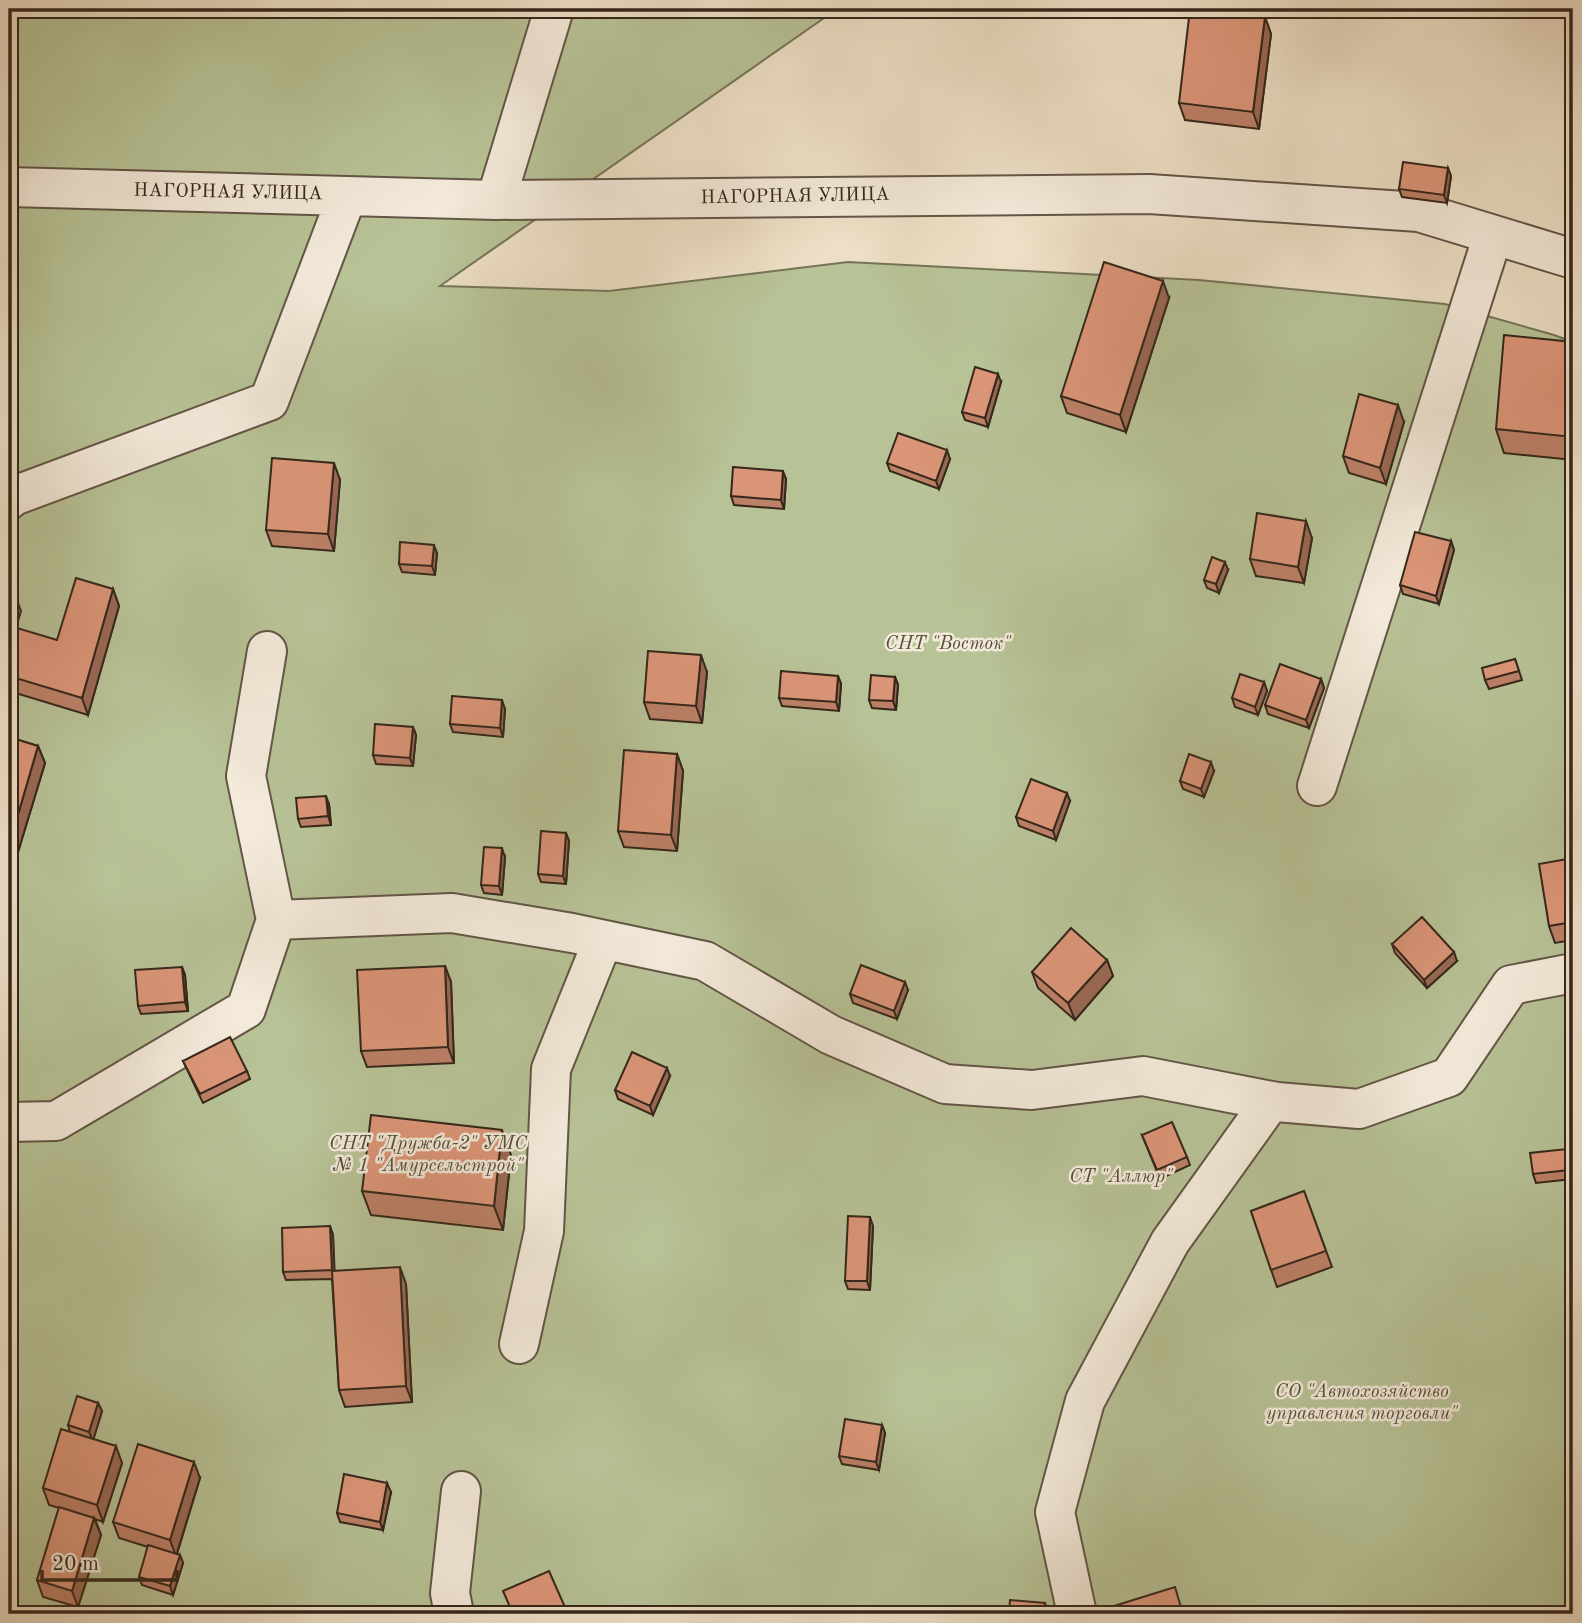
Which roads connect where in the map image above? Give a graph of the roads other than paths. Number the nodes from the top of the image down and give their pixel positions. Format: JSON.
{"nodes":[{"id":1,"x":555,"y":9,"type":"edge"},
{"id":2,"x":9,"y":187,"type":"edge"},
{"id":3,"x":347,"y":196,"type":"junction"},
{"id":4,"x":496,"y":200,"type":"junction"},
{"id":5,"x":1493,"y":235,"type":"junction"},
{"id":6,"x":1573,"y":260,"type":"edge"},
{"id":7,"x":9,"y":500,"type":"edge"},
{"id":8,"x":267,"y":651,"type":"dead end"},
{"id":9,"x":1317,"y":786,"type":"dead end"},
{"id":10,"x":276,"y":920,"type":"junction"},
{"id":11,"x":603,"y":940,"type":"junction"},
{"id":12,"x":1573,"y":973,"type":"edge"},
{"id":13,"x":1271,"y":1101,"type":"junction"},
{"id":14,"x":9,"y":1122,"type":"edge"},
{"id":15,"x":519,"y":1343,"type":"dead end"},
{"id":16,"x":461,"y":1491,"type":"dead end"},
{"id":17,"x":454,"y":1614,"type":"edge"},
{"id":18,"x":1077,"y":1614,"type":"edge"}],
"edges":[{"from":1,"to":4,"type":"street"},
{"from":2,"to":3,"type":"street","name":"НАГОРНАЯ УЛИЦА"},
{"from":3,"to":4,"type":"street","name":"НАГОРНАЯ УЛИЦА"},
{"from":3,"to":7,"type":"street"},
{"from":4,"to":5,"type":"street","name":"НАГОРНАЯ УЛИЦА"},
{"from":5,"to":6,"type":"street","name":"НАГОРНАЯ УЛИЦА"},
{"from":5,"to":9,"type":"street"},
{"from":8,"to":10,"type":"street"},
{"from":10,"to":11,"type":"street"},
{"from":10,"to":14,"type":"street"},
{"from":11,"to":13,"type":"street"},
{"from":11,"to":15,"type":"street"},
{"from":12,"to":13,"type":"street"},
{"from":13,"to":18,"type":"street"},
{"from":16,"to":17,"type":"street"}]}
